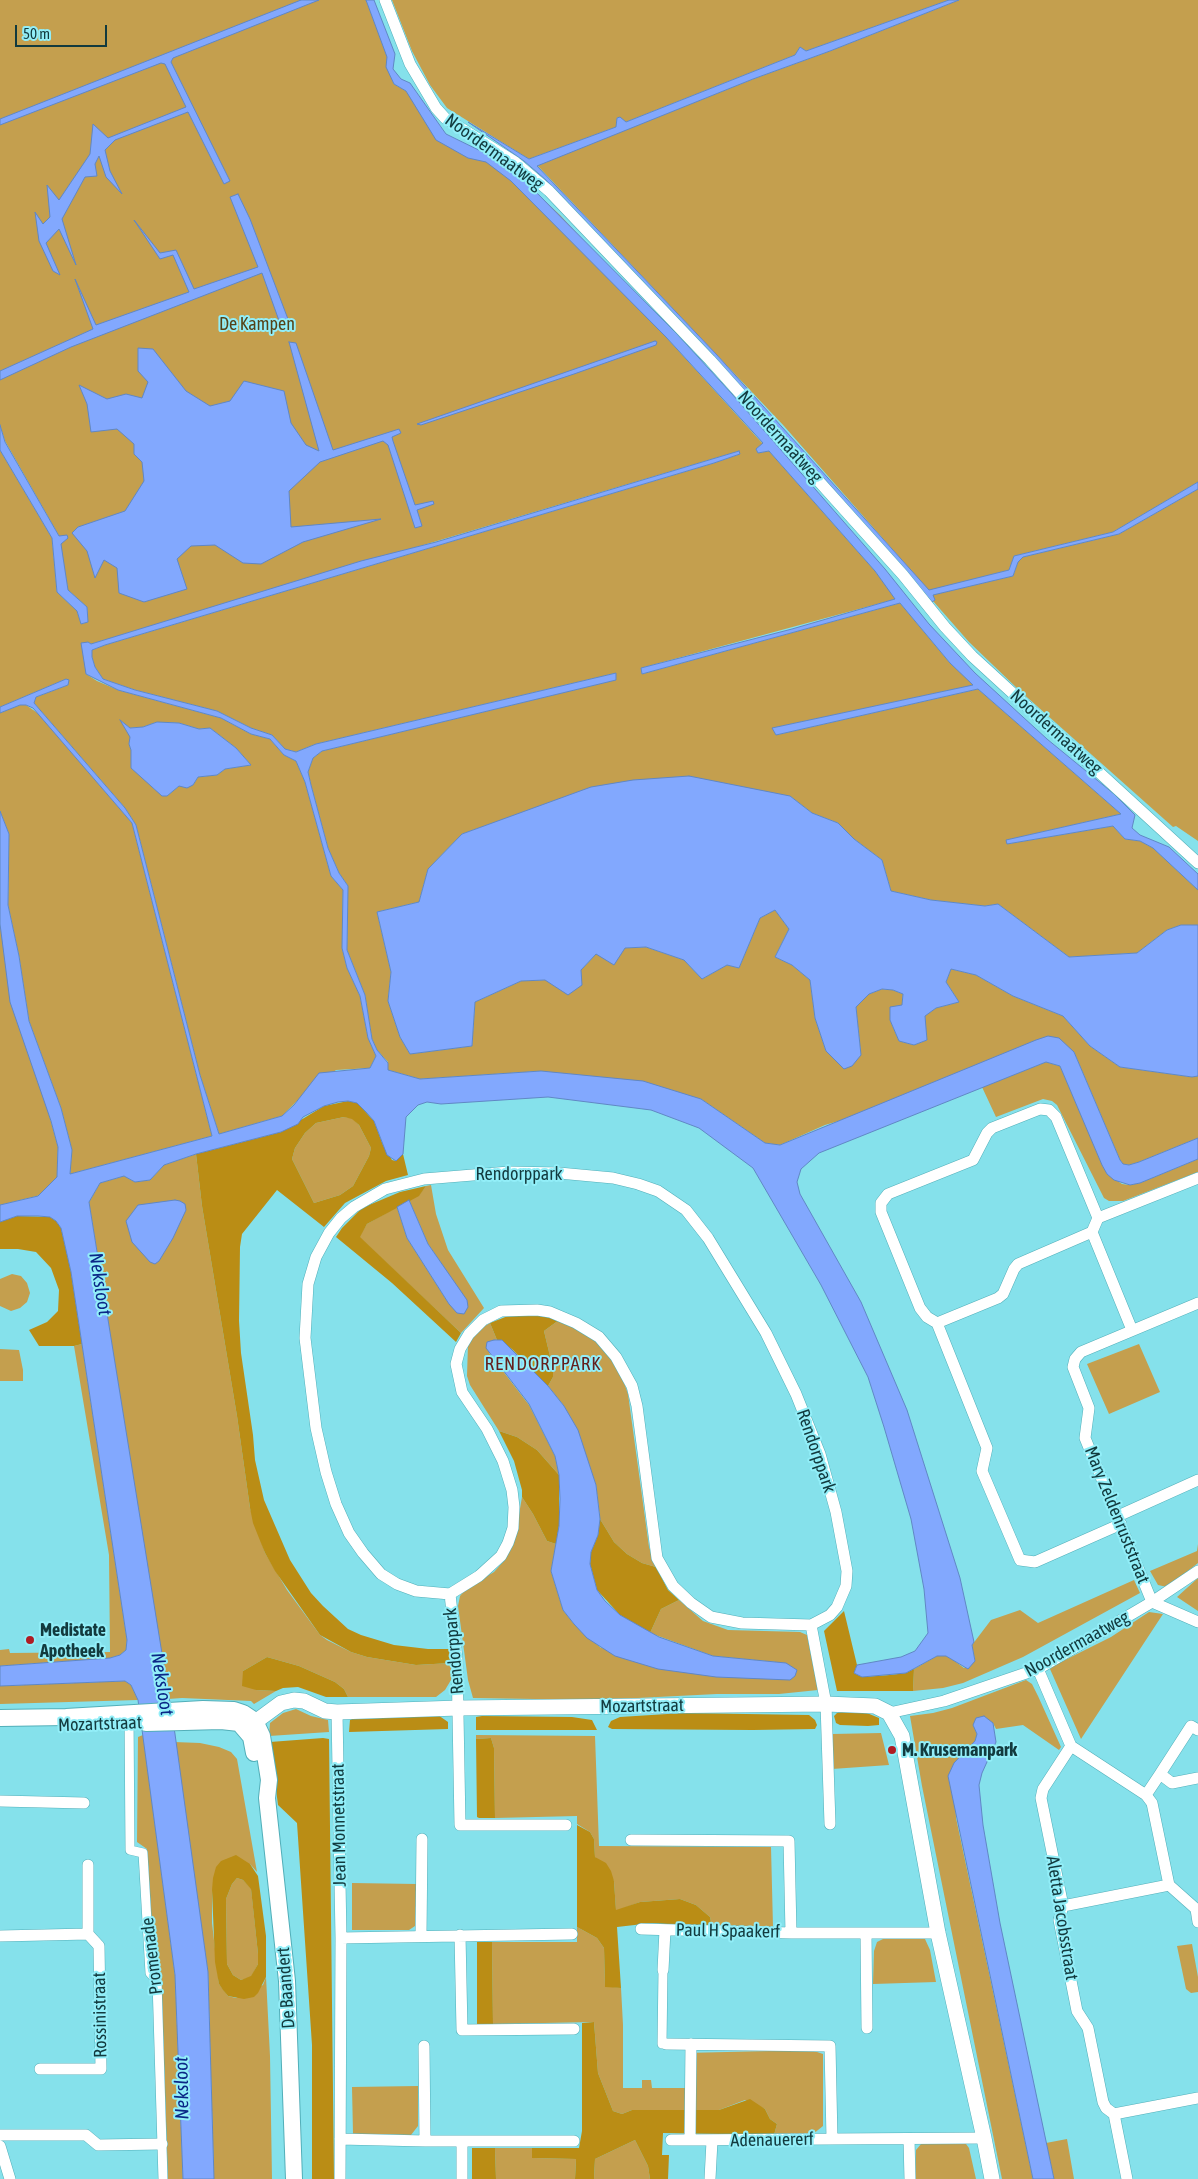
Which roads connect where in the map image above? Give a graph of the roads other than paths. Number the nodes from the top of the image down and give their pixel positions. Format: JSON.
{"nodes":[{"id":1,"x":385,"y":0,"type":"edge"},
{"id":2,"x":1198,"y":863,"type":"edge"},
{"id":3,"x":1198,"y":1178,"type":"edge"},
{"id":4,"x":1098,"y":1218,"type":"junction"},
{"id":5,"x":1092,"y":1232,"type":"junction"},
{"id":6,"x":1198,"y":1303,"type":"edge"},
{"id":7,"x":937,"y":1324,"type":"junction"},
{"id":8,"x":1132,"y":1330,"type":"junction"},
{"id":9,"x":1198,"y":1480,"type":"edge"},
{"id":10,"x":1119,"y":1520,"type":"junction"},
{"id":11,"x":1198,"y":1571,"type":"edge"},
{"id":12,"x":450,"y":1594,"type":"junction"},
{"id":13,"x":1152,"y":1602,"type":"junction"},
{"id":14,"x":1198,"y":1622,"type":"edge"},
{"id":15,"x":811,"y":1625,"type":"junction"},
{"id":16,"x":1038,"y":1669,"type":"junction"},
{"id":17,"x":826,"y":1704,"type":"junction"},
{"id":18,"x":459,"y":1708,"type":"junction"},
{"id":19,"x":337,"y":1712,"type":"junction"},
{"id":20,"x":889,"y":1713,"type":"junction"},
{"id":21,"x":0,"y":1718,"type":"edge"},
{"id":22,"x":134,"y":1718,"type":"junction"},
{"id":23,"x":250,"y":1725,"type":"junction"},
{"id":24,"x":0,"y":1726,"type":"edge"},
{"id":25,"x":1198,"y":1730,"type":"edge"},
{"id":26,"x":1071,"y":1746,"type":"junction"},
{"id":27,"x":1160,"y":1774,"type":"junction"},
{"id":28,"x":1198,"y":1778,"type":"edge"},
{"id":29,"x":1146,"y":1795,"type":"junction"},
{"id":30,"x":0,"y":1801,"type":"edge"},
{"id":31,"x":84,"y":1803,"type":"dead end"},
{"id":32,"x":830,"y":1824,"type":"dead end"},
{"id":33,"x":566,"y":1825,"type":"dead end"},
{"id":34,"x":422,"y":1839,"type":"dead end"},
{"id":35,"x":630,"y":1840,"type":"dead end"},
{"id":36,"x":88,"y":1865,"type":"dead end"},
{"id":37,"x":1169,"y":1885,"type":"junction"},
{"id":38,"x":1063,"y":1906,"type":"junction"},
{"id":39,"x":1197,"y":1909,"type":"edge"},
{"id":40,"x":1198,"y":1922,"type":"edge"},
{"id":41,"x":641,"y":1929,"type":"dead end"},
{"id":42,"x":665,"y":1930,"type":"junction"},
{"id":43,"x":791,"y":1933,"type":"junction"},
{"id":44,"x":866,"y":1933,"type":"junction"},
{"id":45,"x":938,"y":1933,"type":"junction"},
{"id":46,"x":88,"y":1934,"type":"junction"},
{"id":47,"x":572,"y":1934,"type":"dead end"},
{"id":48,"x":460,"y":1935,"type":"junction"},
{"id":49,"x":0,"y":1936,"type":"edge"},
{"id":50,"x":421,"y":1936,"type":"junction"},
{"id":51,"x":341,"y":1938,"type":"junction"},
{"id":52,"x":663,"y":1970,"type":"joint"},
{"id":53,"x":867,"y":2028,"type":"dead end"},
{"id":54,"x":574,"y":2029,"type":"dead end"},
{"id":55,"x":666,"y":2044,"type":"joint"},
{"id":56,"x":691,"y":2044,"type":"junction"},
{"id":57,"x":424,"y":2046,"type":"dead end"},
{"id":58,"x":40,"y":2069,"type":"dead end"},
{"id":59,"x":1198,"y":2098,"type":"edge"},
{"id":60,"x":1114,"y":2114,"type":"junction"},
{"id":61,"x":0,"y":2135,"type":"edge"},
{"id":62,"x":984,"y":2138,"type":"junction"},
{"id":63,"x":340,"y":2139,"type":"junction"},
{"id":64,"x":832,"y":2139,"type":"junction"},
{"id":65,"x":909,"y":2139,"type":"junction"},
{"id":66,"x":671,"y":2140,"type":"dead end"},
{"id":67,"x":690,"y":2140,"type":"junction"},
{"id":68,"x":425,"y":2141,"type":"junction"},
{"id":69,"x":574,"y":2141,"type":"dead end"},
{"id":70,"x":712,"y":2141,"type":"junction"},
{"id":71,"x":462,"y":2142,"type":"junction"},
{"id":72,"x":162,"y":2144,"type":"junction"},
{"id":73,"x":0,"y":2146,"type":"edge"},
{"id":74,"x":10,"y":2179,"type":"edge"},
{"id":75,"x":163,"y":2179,"type":"edge"},
{"id":76,"x":294,"y":2179,"type":"edge"},
{"id":77,"x":340,"y":2179,"type":"edge"},
{"id":78,"x":462,"y":2179,"type":"edge"},
{"id":79,"x":710,"y":2179,"type":"edge"},
{"id":80,"x":910,"y":2179,"type":"edge"},
{"id":81,"x":992,"y":2179,"type":"edge"},
{"id":82,"x":1127,"y":2179,"type":"edge"}],
"edges":[{"from":1,"to":2,"type":"street","name":"Noordermaatweg"},
{"from":3,"to":4,"type":"street"},
{"from":4,"to":5,"type":"street"},
{"from":4,"to":7,"type":"street"},
{"from":5,"to":7,"type":"street"},
{"from":5,"to":8,"type":"street"},
{"from":6,"to":8,"type":"street","name":"Mary Zeldenruststraat"},
{"from":7,"to":10,"type":"street"},
{"from":8,"to":10,"type":"street","name":"Mary Zeldenruststraat"},
{"from":9,"to":10,"type":"street"},
{"from":10,"to":13,"type":"street","name":"Mary Zeldenruststraat"},
{"from":11,"to":13,"type":"street","name":"Noordermaatweg"},
{"from":12,"to":15,"type":"street","name":"Rendorppark"},
{"from":12,"to":15,"type":"street","name":"Rendorppark"},
{"from":12,"to":18,"type":"street","name":"Rendorppark"},
{"from":13,"to":14,"type":"street"},
{"from":13,"to":16,"type":"street","name":"Noordermaatweg"},
{"from":15,"to":17,"type":"street"},
{"from":16,"to":20,"type":"street","name":"Noordermaatweg"},
{"from":16,"to":26,"type":"street"},
{"from":17,"to":18,"type":"street","name":"Mozartstraat"},
{"from":17,"to":20,"type":"street","name":"Mozartstraat"},
{"from":17,"to":32,"type":"street"},
{"from":18,"to":19,"type":"street","name":"Mozartstraat"},
{"from":18,"to":33,"type":"street"},
{"from":19,"to":23,"type":"street","name":"Mozartstraat"},
{"from":19,"to":51,"type":"street","name":"Jean Monnetstraat"},
{"from":20,"to":45,"type":"street"},
{"from":21,"to":22,"type":"main road","name":"Mozartstraat"},
{"from":22,"to":23,"type":"main road","name":"Mozartstraat"},
{"from":22,"to":24,"type":"main road","name":"Mozartstraat"},
{"from":22,"to":72,"type":"street","name":"Promenade"},
{"from":23,"to":76,"type":"main road","name":"De Baandert"},
{"from":25,"to":27,"type":"street"},
{"from":26,"to":29,"type":"street"},
{"from":26,"to":38,"type":"street","name":"Aletta Jacobsstraat"},
{"from":27,"to":28,"type":"street"},
{"from":27,"to":29,"type":"street"},
{"from":29,"to":37,"type":"street"},
{"from":30,"to":31,"type":"street"},
{"from":34,"to":50,"type":"street"},
{"from":35,"to":43,"type":"street"},
{"from":36,"to":46,"type":"street","name":"Rossinistraat"},
{"from":37,"to":38,"type":"street"},
{"from":37,"to":39,"type":"street"},
{"from":38,"to":60,"type":"street","name":"Aletta Jacobsstraat"},
{"from":39,"to":40,"type":"street"},
{"from":41,"to":42,"type":"street","name":"Paul H Spaakerf"},
{"from":42,"to":43,"type":"street","name":"Paul H Spaakerf"},
{"from":42,"to":52,"type":"street","name":"Paul H Spaakerf"},
{"from":43,"to":44,"type":"street","name":"Paul H Spaakerf"},
{"from":44,"to":45,"type":"street","name":"Paul H Spaakerf"},
{"from":44,"to":53,"type":"street"},
{"from":45,"to":62,"type":"street"},
{"from":46,"to":49,"type":"street"},
{"from":46,"to":58,"type":"street","name":"Rossinistraat"},
{"from":47,"to":48,"type":"street"},
{"from":48,"to":50,"type":"street"},
{"from":48,"to":54,"type":"street"},
{"from":50,"to":51,"type":"street"},
{"from":51,"to":63,"type":"street","name":"Jean Monnetstraat"},
{"from":52,"to":55,"type":"street","name":"Paul H Spaakerf"},
{"from":55,"to":56,"type":"street"},
{"from":56,"to":64,"type":"street"},
{"from":56,"to":67,"type":"street"},
{"from":57,"to":68,"type":"street"},
{"from":59,"to":60,"type":"street"},
{"from":60,"to":82,"type":"street","name":"Aletta Jacobsstraat"},
{"from":61,"to":72,"type":"street"},
{"from":62,"to":65,"type":"street","name":"Adenauererf"},
{"from":62,"to":81,"type":"street"},
{"from":63,"to":68,"type":"street"},
{"from":63,"to":77,"type":"street","name":"Jean Monnetstraat"},
{"from":64,"to":65,"type":"street","name":"Adenauererf"},
{"from":64,"to":70,"type":"street","name":"Adenauererf"},
{"from":65,"to":80,"type":"street"},
{"from":66,"to":67,"type":"street","name":"Adenauererf"},
{"from":67,"to":70,"type":"street","name":"Adenauererf"},
{"from":68,"to":71,"type":"street"},
{"from":69,"to":71,"type":"street"},
{"from":70,"to":79,"type":"street","name":"Adenauererf"},
{"from":71,"to":78,"type":"street"},
{"from":72,"to":75,"type":"street","name":"Promenade"},
{"from":73,"to":74,"type":"street"}]}
